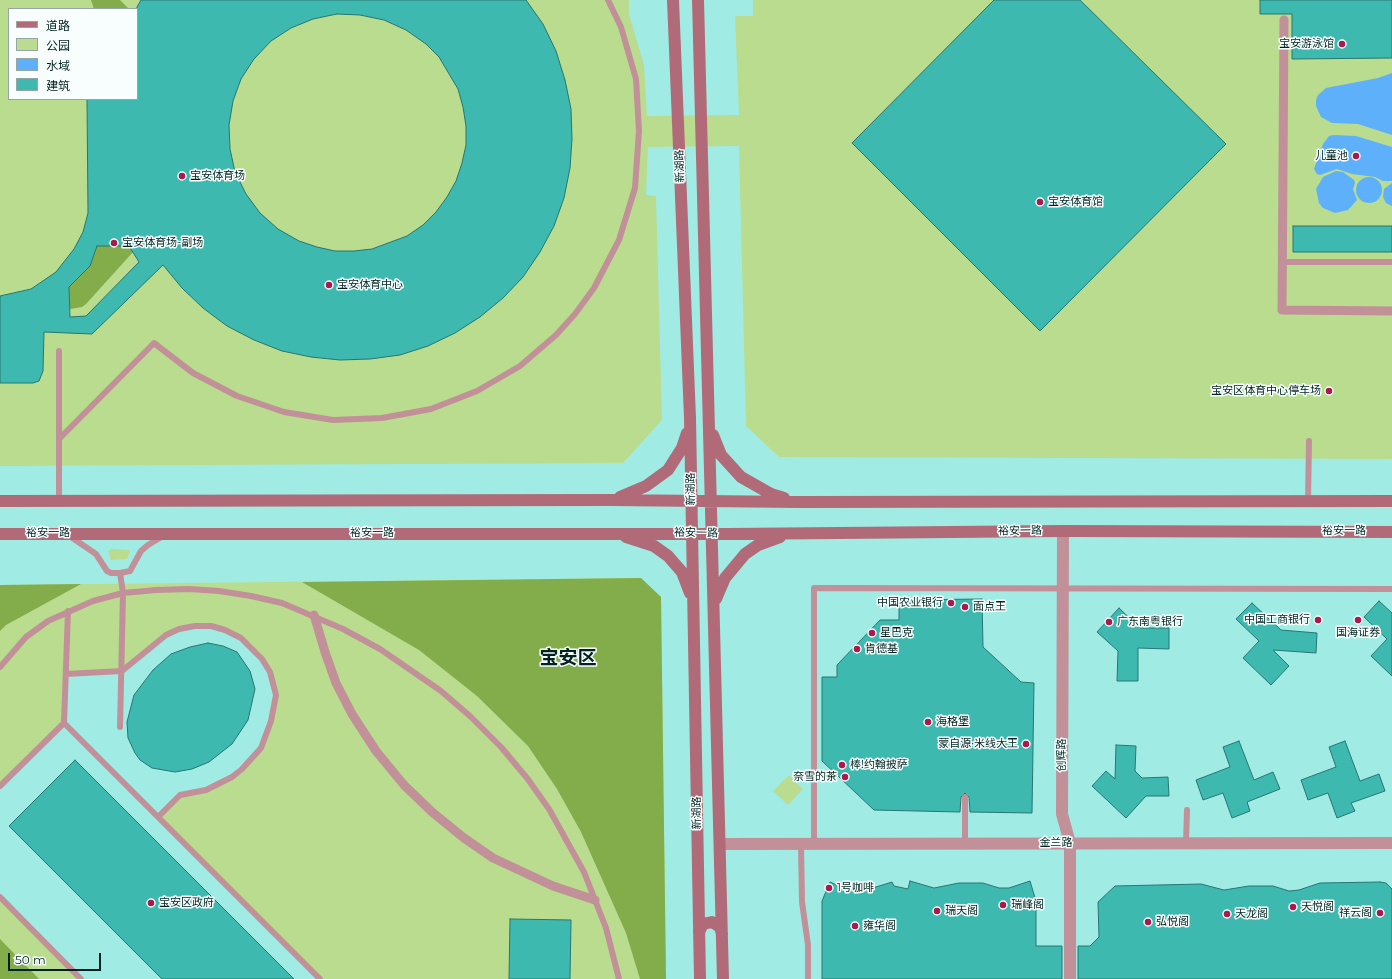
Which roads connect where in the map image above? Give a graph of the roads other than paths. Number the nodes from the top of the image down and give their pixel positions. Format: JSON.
{"nodes":[{"id":1,"x":608,"y":0,"type":"edge"},
{"id":2,"x":674,"y":0,"type":"edge"},
{"id":3,"x":698,"y":0,"type":"edge"},
{"id":4,"x":1284,"y":20,"type":"dead end"},
{"id":5,"x":1282,"y":262,"type":"junction"},
{"id":6,"x":1392,"y":262,"type":"edge"},
{"id":7,"x":1392,"y":310,"type":"edge"},
{"id":8,"x":59,"y":351,"type":"dead end"},
{"id":9,"x":688,"y":372,"type":"junction"},
{"id":10,"x":708,"y":373,"type":"junction"},
{"id":11,"x":709,"y":417,"type":"junction"},
{"id":12,"x":690,"y":418,"type":"junction"},
{"id":13,"x":60,"y":438,"type":"junction"},
{"id":14,"x":1309,"y":441,"type":"dead end"},
{"id":15,"x":610,"y":500,"type":"junction"},
{"id":16,"x":0,"y":501,"type":"edge"},
{"id":17,"x":60,"y":501,"type":"junction"},
{"id":18,"x":691,"y":501,"type":"junction"},
{"id":19,"x":711,"y":501,"type":"junction"},
{"id":20,"x":1308,"y":501,"type":"junction"},
{"id":21,"x":1392,"y":501,"type":"edge"},
{"id":22,"x":798,"y":502,"type":"junction"},
{"id":23,"x":1063,"y":530,"type":"junction"},
{"id":24,"x":1392,"y":532,"type":"edge"},
{"id":25,"x":168,"y":533,"type":"junction"},
{"id":26,"x":608,"y":533,"type":"junction"},
{"id":27,"x":692,"y":533,"type":"junction"},
{"id":28,"x":0,"y":534,"type":"edge"},
{"id":29,"x":64,"y":534,"type":"junction"},
{"id":30,"x":712,"y":534,"type":"junction"},
{"id":31,"x":803,"y":534,"type":"junction"},
{"id":32,"x":120,"y":573,"type":"junction"},
{"id":33,"x":1063,"y":587,"type":"junction"},
{"id":34,"x":1392,"y":589,"type":"edge"},
{"id":35,"x":123,"y":593,"type":"junction"},
{"id":36,"x":694,"y":608,"type":"junction"},
{"id":37,"x":713,"y":608,"type":"junction"},
{"id":38,"x":68,"y":611,"type":"junction"},
{"id":39,"x":314,"y":615,"type":"junction"},
{"id":40,"x":0,"y":668,"type":"edge"},
{"id":41,"x":122,"y":671,"type":"junction"},
{"id":42,"x":66,"y":674,"type":"junction"},
{"id":43,"x":64,"y":723,"type":"junction"},
{"id":44,"x":120,"y":727,"type":"dead end"},
{"id":45,"x":0,"y":786,"type":"edge"},
{"id":46,"x":965,"y":797,"type":"dead end"},
{"id":47,"x":1187,"y":810,"type":"dead end"},
{"id":48,"x":158,"y":817,"type":"junction"},
{"id":49,"x":1070,"y":843,"type":"junction"},
{"id":50,"x":1186,"y":843,"type":"junction"},
{"id":51,"x":1392,"y":843,"type":"edge"},
{"id":52,"x":720,"y":844,"type":"junction"},
{"id":53,"x":801,"y":844,"type":"junction"},
{"id":54,"x":814,"y":844,"type":"junction"},
{"id":55,"x":965,"y":844,"type":"junction"},
{"id":56,"x":0,"y":897,"type":"edge"},
{"id":57,"x":595,"y":900,"type":"junction"},
{"id":58,"x":699,"y":932,"type":"junction"},
{"id":59,"x":722,"y":934,"type":"junction"},
{"id":60,"x":699,"y":976,"type":"edge"},
{"id":61,"x":81,"y":979,"type":"edge"},
{"id":62,"x":320,"y":979,"type":"edge"},
{"id":63,"x":619,"y":979,"type":"edge"},
{"id":64,"x":722,"y":979,"type":"edge"},
{"id":65,"x":808,"y":979,"type":"edge"},
{"id":66,"x":1070,"y":979,"type":"edge"}],
"edges":[{"from":1,"to":13,"type":"lane"},
{"from":2,"to":9,"type":"main road","name":"新湖路"},
{"from":3,"to":10,"type":"main road","name":"新湖路"},
{"from":4,"to":5,"type":"street"},
{"from":5,"to":6,"type":"lane"},
{"from":5,"to":7,"type":"street"},
{"from":8,"to":13,"type":"lane"},
{"from":9,"to":10,"type":"main road"},
{"from":9,"to":12,"type":"main road","name":"新湖路"},
{"from":10,"to":11,"type":"main road","name":"新湖路"},
{"from":11,"to":19,"type":"main road","name":"新湖路"},
{"from":11,"to":22,"type":"main road"},
{"from":12,"to":15,"type":"main road"},
{"from":12,"to":18,"type":"main road","name":"新湖路"},
{"from":13,"to":17,"type":"lane"},
{"from":14,"to":20,"type":"lane"},
{"from":15,"to":17,"type":"main road"},
{"from":15,"to":18,"type":"main road"},
{"from":16,"to":17,"type":"main road"},
{"from":18,"to":19,"type":"main road"},
{"from":18,"to":27,"type":"main road","name":"新湖路"},
{"from":19,"to":22,"type":"main road"},
{"from":19,"to":30,"type":"main road","name":"新湖路"},
{"from":20,"to":21,"type":"main road"},
{"from":20,"to":22,"type":"main road"},
{"from":23,"to":24,"type":"main road","name":"裕安一路"},
{"from":23,"to":31,"type":"main road","name":"裕安一路"},
{"from":23,"to":33,"type":"street","name":"创辉路"},
{"from":25,"to":26,"type":"main road","name":"裕安一路"},
{"from":25,"to":29,"type":"main road","name":"裕安一路"},
{"from":25,"to":32,"type":"lane"},
{"from":26,"to":27,"type":"main road","name":"裕安一路"},
{"from":26,"to":36,"type":"main road"},
{"from":27,"to":30,"type":"main road","name":"裕安一路"},
{"from":27,"to":36,"type":"main road","name":"新湖路"},
{"from":28,"to":29,"type":"main road","name":"裕安一路"},
{"from":29,"to":32,"type":"lane"},
{"from":30,"to":31,"type":"main road","name":"裕安一路"},
{"from":30,"to":37,"type":"main road","name":"新湖路"},
{"from":31,"to":37,"type":"main road"},
{"from":32,"to":35,"type":"lane"},
{"from":33,"to":34,"type":"lane"},
{"from":33,"to":49,"type":"street","name":"创辉路"},
{"from":33,"to":54,"type":"lane"},
{"from":35,"to":38,"type":"lane"},
{"from":35,"to":39,"type":"lane"},
{"from":35,"to":41,"type":"lane"},
{"from":36,"to":58,"type":"main road","name":"新湖路"},
{"from":37,"to":52,"type":"main road","name":"新湖路"},
{"from":38,"to":40,"type":"lane"},
{"from":38,"to":42,"type":"lane"},
{"from":39,"to":57,"type":"lane"},
{"from":39,"to":57,"type":"street"},
{"from":41,"to":42,"type":"lane"},
{"from":41,"to":44,"type":"lane"},
{"from":41,"to":48,"type":"lane"},
{"from":42,"to":43,"type":"lane"},
{"from":43,"to":45,"type":"lane"},
{"from":43,"to":48,"type":"lane"},
{"from":46,"to":55,"type":"lane"},
{"from":47,"to":50,"type":"lane"},
{"from":48,"to":62,"type":"lane"},
{"from":49,"to":50,"type":"street","name":"金兰路"},
{"from":49,"to":55,"type":"street","name":"金兰路"},
{"from":49,"to":66,"type":"street","name":"创辉路"},
{"from":50,"to":51,"type":"street","name":"金兰路"},
{"from":52,"to":53,"type":"street","name":"金兰路"},
{"from":52,"to":59,"type":"main road","name":"新湖路"},
{"from":53,"to":54,"type":"street","name":"金兰路"},
{"from":53,"to":65,"type":"lane"},
{"from":54,"to":55,"type":"street","name":"金兰路"},
{"from":56,"to":61,"type":"lane"},
{"from":57,"to":63,"type":"lane"},
{"from":58,"to":59,"type":"main road"},
{"from":58,"to":60,"type":"main road","name":"新湖路"},
{"from":59,"to":64,"type":"main road","name":"新湖路"}]}
